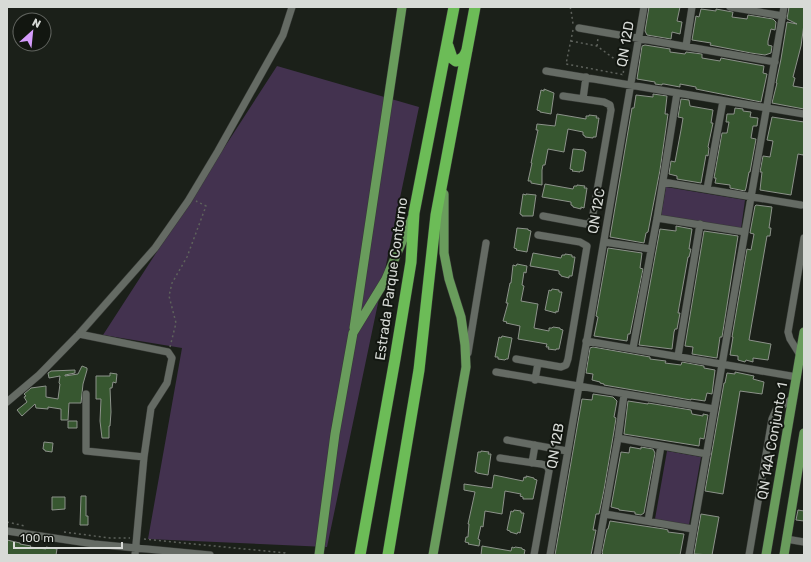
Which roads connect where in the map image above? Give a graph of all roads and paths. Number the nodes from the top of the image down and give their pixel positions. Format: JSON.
{"nodes":[{"id":1,"x":292,"y":7,"type":"edge"},
{"id":2,"x":402,"y":7,"type":"edge"},
{"id":3,"x":454,"y":7,"type":"edge"},
{"id":4,"x":475,"y":7,"type":"edge"},
{"id":5,"x":570,"y":7,"type":"edge"},
{"id":6,"x":644,"y":7,"type":"edge"},
{"id":7,"x":692,"y":7,"type":"edge"},
{"id":8,"x":730,"y":7,"type":"edge"},
{"id":9,"x":784,"y":7,"type":"edge"},
{"id":10,"x":738,"y":8,"type":"edge"},
{"id":11,"x":783,"y":16,"type":"junction"},
{"id":12,"x":579,"y":28,"type":"dead end"},
{"id":13,"x":639,"y":38,"type":"junction"},
{"id":14,"x":571,"y":41,"type":"junction"},
{"id":15,"x":448,"y":43,"type":"junction"},
{"id":16,"x":686,"y":46,"type":"junction"},
{"id":17,"x":468,"y":48,"type":"junction"},
{"id":18,"x":775,"y":62,"type":"junction"},
{"id":19,"x":546,"y":71,"type":"dead end"},
{"id":20,"x":623,"y":75,"type":"junction"},
{"id":21,"x":586,"y":77,"type":"junction"},
{"id":22,"x":632,"y":77,"type":"junction"},
{"id":23,"x":621,"y":83,"type":"junction"},
{"id":24,"x":631,"y":85,"type":"junction"},
{"id":25,"x":677,"y":93,"type":"junction"},
{"id":26,"x":563,"y":96,"type":"dead end"},
{"id":27,"x":583,"y":99,"type":"junction"},
{"id":28,"x":723,"y":101,"type":"junction"},
{"id":29,"x":767,"y":108,"type":"junction"},
{"id":30,"x":804,"y":114,"type":"edge"},
{"id":31,"x":444,"y":173,"type":"junction"},
{"id":32,"x":662,"y":182,"type":"junction"},
{"id":33,"x":707,"y":189,"type":"junction"},
{"id":34,"x":752,"y":196,"type":"junction"},
{"id":35,"x":189,"y":198,"type":"junction"},
{"id":36,"x":801,"y":205,"type":"dead end"},
{"id":37,"x":414,"y":213,"type":"junction"},
{"id":38,"x":543,"y":216,"type":"dead end"},
{"id":39,"x":657,"y":218,"type":"junction"},
{"id":40,"x":700,"y":224,"type":"junction"},
{"id":41,"x":745,"y":232,"type":"junction"},
{"id":42,"x":538,"y":235,"type":"dead end"},
{"id":43,"x":804,"y":238,"type":"edge"},
{"id":44,"x":604,"y":242,"type":"junction"},
{"id":45,"x":486,"y":243,"type":"dead end"},
{"id":46,"x":650,"y":250,"type":"junction"},
{"id":47,"x":804,"y":332,"type":"edge"},
{"id":48,"x":353,"y":333,"type":"junction"},
{"id":49,"x":78,"y":334,"type":"junction"},
{"id":50,"x":586,"y":341,"type":"junction"},
{"id":51,"x":633,"y":348,"type":"junction"},
{"id":52,"x":168,"y":352,"type":"junction"},
{"id":53,"x":800,"y":355,"type":"junction"},
{"id":54,"x":678,"y":356,"type":"junction"},
{"id":55,"x":516,"y":359,"type":"dead end"},
{"id":56,"x":538,"y":363,"type":"junction"},
{"id":57,"x":722,"y":364,"type":"junction"},
{"id":58,"x":466,"y":367,"type":"junction"},
{"id":59,"x":496,"y":372,"type":"dead end"},
{"id":60,"x":796,"y":377,"type":"junction"},
{"id":61,"x":535,"y":380,"type":"junction"},
{"id":62,"x":578,"y":386,"type":"junction"},
{"id":63,"x":86,"y":394,"type":"dead end"},
{"id":64,"x":624,"y":395,"type":"junction"},
{"id":65,"x":793,"y":398,"type":"junction"},
{"id":66,"x":7,"y":402,"type":"edge"},
{"id":67,"x":714,"y":409,"type":"junction"},
{"id":68,"x":804,"y":432,"type":"edge"},
{"id":69,"x":618,"y":438,"type":"junction"},
{"id":70,"x":507,"y":440,"type":"dead end"},
{"id":71,"x":535,"y":445,"type":"junction"},
{"id":72,"x":661,"y":446,"type":"junction"},
{"id":73,"x":567,"y":451,"type":"junction"},
{"id":74,"x":707,"y":454,"type":"junction"},
{"id":75,"x":144,"y":457,"type":"junction"},
{"id":76,"x":500,"y":458,"type":"dead end"},
{"id":77,"x":532,"y":463,"type":"junction"},
{"id":78,"x":777,"y":491,"type":"junction"},
{"id":79,"x":793,"y":496,"type":"junction"},
{"id":80,"x":605,"y":514,"type":"junction"},
{"id":81,"x":773,"y":515,"type":"junction"},
{"id":82,"x":789,"y":518,"type":"junction"},
{"id":83,"x":648,"y":521,"type":"junction"},
{"id":84,"x":7,"y":522,"type":"edge"},
{"id":85,"x":28,"y":526,"type":"dead end"},
{"id":86,"x":693,"y":529,"type":"junction"},
{"id":87,"x":7,"y":531,"type":"edge"},
{"id":88,"x":58,"y":531,"type":"dead end"},
{"id":89,"x":136,"y":539,"type":"junction"},
{"id":90,"x":786,"y":539,"type":"junction"},
{"id":91,"x":804,"y":542,"type":"edge"},
{"id":92,"x":135,"y":551,"type":"edge"},
{"id":93,"x":173,"y":553,"type":"edge"},
{"id":94,"x":191,"y":554,"type":"edge"},
{"id":95,"x":210,"y":555,"type":"edge"},
{"id":96,"x":285,"y":555,"type":"edge"},
{"id":97,"x":319,"y":555,"type":"edge"},
{"id":98,"x":360,"y":555,"type":"edge"},
{"id":99,"x":388,"y":555,"type":"edge"},
{"id":100,"x":433,"y":555,"type":"edge"},
{"id":101,"x":534,"y":555,"type":"edge"},
{"id":102,"x":550,"y":555,"type":"edge"},
{"id":103,"x":597,"y":555,"type":"edge"},
{"id":104,"x":689,"y":555,"type":"edge"},
{"id":105,"x":749,"y":555,"type":"edge"},
{"id":106,"x":766,"y":555,"type":"edge"},
{"id":107,"x":784,"y":555,"type":"edge"}],
"edges":[{"from":1,"to":35,"type":"street"},
{"from":2,"to":48,"type":"main road"},
{"from":3,"to":15,"type":"highway","name":"Estrada Parque Contorno"},
{"from":4,"to":17,"type":"highway"},
{"from":5,"to":14,"type":"path"},
{"from":6,"to":13,"type":"street","name":"QN 12D"},
{"from":7,"to":16,"type":"street"},
{"from":8,"to":10,"type":"street"},
{"from":9,"to":11,"type":"street"},
{"from":10,"to":11,"type":"street"},
{"from":11,"to":18,"type":"street"},
{"from":12,"to":13,"type":"street"},
{"from":13,"to":16,"type":"street"},
{"from":13,"to":22,"type":"street","name":"QN 12D"},
{"from":14,"to":20,"type":"path"},
{"from":14,"to":20,"type":"path"},
{"from":15,"to":17,"type":"highway"},
{"from":15,"to":37,"type":"highway","name":"Estrada Parque Contorno"},
{"from":16,"to":18,"type":"street"},
{"from":17,"to":31,"type":"highway"},
{"from":18,"to":29,"type":"street"},
{"from":19,"to":21,"type":"street"},
{"from":20,"to":22,"type":"path"},
{"from":20,"to":23,"type":"path"},
{"from":21,"to":23,"type":"street"},
{"from":21,"to":27,"type":"street"},
{"from":22,"to":24,"type":"street","name":"QN 12D"},
{"from":23,"to":24,"type":"street"},
{"from":24,"to":25,"type":"street"},
{"from":24,"to":44,"type":"street","name":"QN 12C"},
{"from":25,"to":28,"type":"street"},
{"from":25,"to":32,"type":"street"},
{"from":26,"to":27,"type":"street"},
{"from":27,"to":38,"type":"street"},
{"from":28,"to":29,"type":"street"},
{"from":28,"to":33,"type":"street"},
{"from":29,"to":30,"type":"street"},
{"from":29,"to":34,"type":"street"},
{"from":31,"to":58,"type":"main road"},
{"from":31,"to":99,"type":"highway"},
{"from":32,"to":33,"type":"street"},
{"from":32,"to":39,"type":"street"},
{"from":33,"to":34,"type":"street"},
{"from":34,"to":36,"type":"street"},
{"from":34,"to":41,"type":"street"},
{"from":35,"to":49,"type":"street"},
{"from":35,"to":52,"type":"path"},
{"from":37,"to":48,"type":"main road"},
{"from":37,"to":98,"type":"highway","name":"Estrada Parque Contorno"},
{"from":39,"to":40,"type":"street"},
{"from":39,"to":46,"type":"street"},
{"from":40,"to":41,"type":"street"},
{"from":40,"to":54,"type":"street"},
{"from":41,"to":57,"type":"street"},
{"from":42,"to":56,"type":"street"},
{"from":43,"to":53,"type":"street"},
{"from":44,"to":46,"type":"street"},
{"from":44,"to":50,"type":"street","name":"QN 12C"},
{"from":45,"to":58,"type":"street"},
{"from":46,"to":51,"type":"street"},
{"from":47,"to":53,"type":"main road","name":"QN 14A Conjunto 1"},
{"from":48,"to":97,"type":"main road"},
{"from":49,"to":52,"type":"street"},
{"from":49,"to":66,"type":"street"},
{"from":50,"to":51,"type":"street"},
{"from":50,"to":62,"type":"street","name":"QN 12B"},
{"from":51,"to":54,"type":"street"},
{"from":52,"to":75,"type":"street"},
{"from":53,"to":60,"type":"main road","name":"QN 14A Conjunto 1"},
{"from":54,"to":57,"type":"street"},
{"from":55,"to":56,"type":"street"},
{"from":56,"to":61,"type":"street"},
{"from":57,"to":60,"type":"street"},
{"from":57,"to":67,"type":"street"},
{"from":58,"to":100,"type":"main road"},
{"from":59,"to":61,"type":"street"},
{"from":60,"to":65,"type":"main road","name":"QN 14A Conjunto 1"},
{"from":61,"to":62,"type":"street"},
{"from":62,"to":64,"type":"street"},
{"from":62,"to":73,"type":"street","name":"QN 12B"},
{"from":63,"to":75,"type":"street"},
{"from":64,"to":67,"type":"street"},
{"from":64,"to":69,"type":"street"},
{"from":65,"to":78,"type":"main road","name":"QN 14A Conjunto 1"},
{"from":65,"to":105,"type":"street"},
{"from":67,"to":74,"type":"street"},
{"from":68,"to":79,"type":"main road"},
{"from":69,"to":72,"type":"street"},
{"from":69,"to":80,"type":"street"},
{"from":70,"to":71,"type":"street"},
{"from":71,"to":73,"type":"street"},
{"from":71,"to":77,"type":"street"},
{"from":72,"to":74,"type":"street"},
{"from":72,"to":83,"type":"street"},
{"from":73,"to":102,"type":"street","name":"QN 12B"},
{"from":74,"to":86,"type":"street"},
{"from":75,"to":89,"type":"street"},
{"from":76,"to":77,"type":"street"},
{"from":77,"to":101,"type":"street"},
{"from":78,"to":79,"type":"main road"},
{"from":78,"to":81,"type":"main road","name":"QN 14A Conjunto 1"},
{"from":79,"to":82,"type":"main road"},
{"from":80,"to":83,"type":"street"},
{"from":80,"to":103,"type":"street"},
{"from":81,"to":82,"type":"main road"},
{"from":81,"to":106,"type":"main road","name":"QN 14A Conjunto 1"},
{"from":82,"to":90,"type":"main road"},
{"from":83,"to":86,"type":"street"},
{"from":84,"to":85,"type":"path"},
{"from":86,"to":104,"type":"street"},
{"from":87,"to":92,"type":"street"},
{"from":88,"to":89,"type":"path"},
{"from":89,"to":92,"type":"street"},
{"from":89,"to":96,"type":"path"},
{"from":90,"to":91,"type":"street"},
{"from":90,"to":107,"type":"main road"},
{"from":92,"to":93,"type":"street"},
{"from":93,"to":94,"type":"street"},
{"from":94,"to":95,"type":"street"}]}
